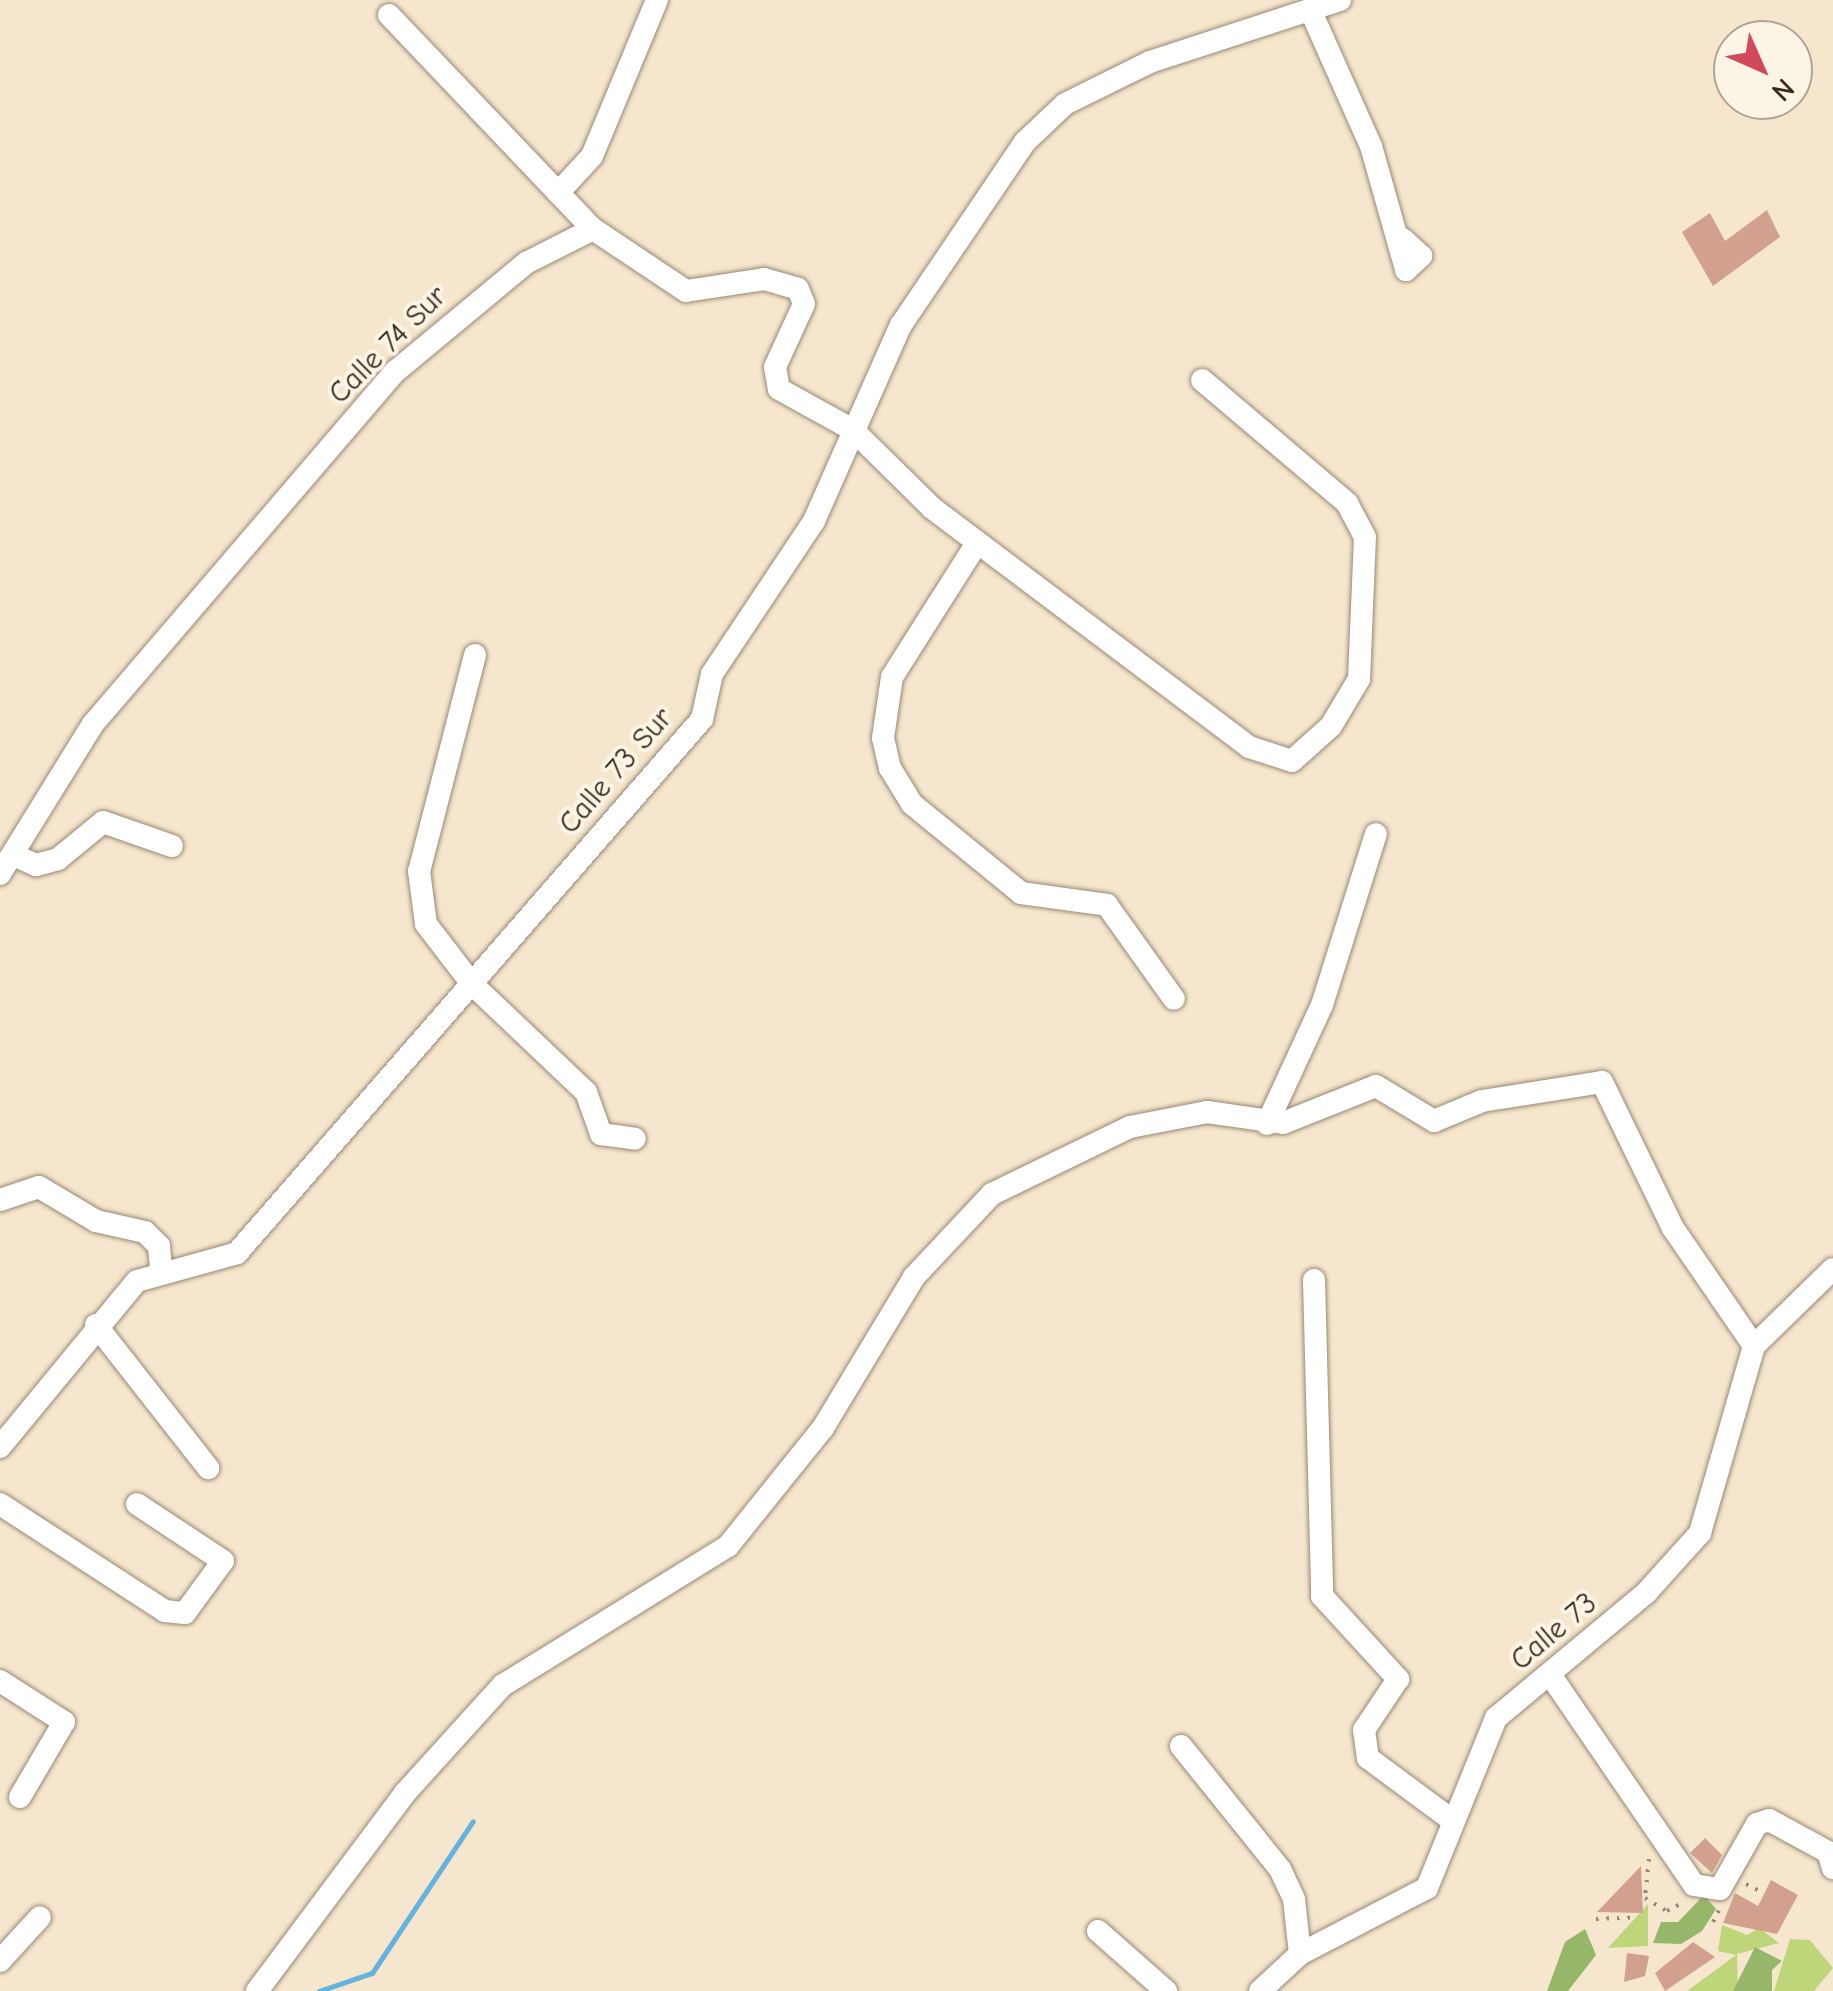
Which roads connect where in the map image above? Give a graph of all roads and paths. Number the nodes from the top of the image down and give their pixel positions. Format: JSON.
{"nodes":[{"id":1,"x":657,"y":0,"type":"edge"},
{"id":2,"x":1340,"y":0,"type":"edge"},
{"id":3,"x":389,"y":15,"type":"dead end"},
{"id":4,"x":1313,"y":16,"type":"junction"},
{"id":5,"x":558,"y":192,"type":"junction"},
{"id":6,"x":593,"y":229,"type":"junction"},
{"id":7,"x":1403,"y":239,"type":"dead end"},
{"id":8,"x":1202,"y":380,"type":"dead end"},
{"id":9,"x":852,"y":430,"type":"junction"},
{"id":10,"x":976,"y":543,"type":"junction"},
{"id":11,"x":475,"y":655,"type":"dead end"},
{"id":12,"x":1376,"y":834,"type":"dead end"},
{"id":13,"x":172,"y":846,"type":"dead end"},
{"id":14,"x":18,"y":857,"type":"junction"},
{"id":15,"x":0,"y":874,"type":"edge"},
{"id":16,"x":472,"y":984,"type":"junction"},
{"id":17,"x":1174,"y":999,"type":"dead end"},
{"id":18,"x":1267,"y":1124,"type":"junction"},
{"id":19,"x":635,"y":1139,"type":"dead end"},
{"id":20,"x":0,"y":1200,"type":"edge"},
{"id":21,"x":1833,"y":1268,"type":"edge"},
{"id":22,"x":161,"y":1270,"type":"junction"},
{"id":23,"x":1314,"y":1280,"type":"dead end"},
{"id":24,"x":96,"y":1325,"type":"junction"},
{"id":25,"x":1754,"y":1346,"type":"junction"},
{"id":26,"x":0,"y":1447,"type":"edge"},
{"id":27,"x":208,"y":1468,"type":"dead end"},
{"id":28,"x":0,"y":1504,"type":"edge"},
{"id":29,"x":138,"y":1504,"type":"dead end"},
{"id":30,"x":1551,"y":1676,"type":"junction"},
{"id":31,"x":0,"y":1682,"type":"edge"},
{"id":32,"x":1181,"y":1746,"type":"dead end"},
{"id":33,"x":20,"y":1796,"type":"dead end"},
{"id":34,"x":1454,"y":1821,"type":"junction"},
{"id":35,"x":1662,"y":1844,"type":"junction"},
{"id":36,"x":1833,"y":1868,"type":"edge"},
{"id":37,"x":1700,"y":1888,"type":"junction"},
{"id":38,"x":40,"y":1917,"type":"dead end"},
{"id":39,"x":1630,"y":1918,"type":"dead end"},
{"id":40,"x":1596,"y":1919,"type":"dead end"},
{"id":41,"x":1098,"y":1932,"type":"dead end"},
{"id":42,"x":1300,"y":1954,"type":"junction"},
{"id":43,"x":0,"y":1961,"type":"edge"},
{"id":44,"x":257,"y":1991,"type":"edge"},
{"id":45,"x":1166,"y":1991,"type":"edge"},
{"id":46,"x":1260,"y":1991,"type":"edge"}],
"edges":[{"from":1,"to":5,"type":"street"},
{"from":2,"to":4,"type":"street","name":"Calle 73 Sur"},
{"from":3,"to":5,"type":"street"},
{"from":4,"to":7,"type":"street"},
{"from":4,"to":9,"type":"street","name":"Calle 73 Sur"},
{"from":5,"to":6,"type":"street"},
{"from":6,"to":9,"type":"street"},
{"from":6,"to":14,"type":"street","name":"Calle 74 Sur"},
{"from":8,"to":10,"type":"street"},
{"from":9,"to":10,"type":"street"},
{"from":9,"to":16,"type":"street","name":"Calle 73 Sur"},
{"from":10,"to":17,"type":"street"},
{"from":11,"to":16,"type":"street"},
{"from":12,"to":18,"type":"street"},
{"from":13,"to":14,"type":"street"},
{"from":14,"to":15,"type":"street","name":"Calle 74 Sur"},
{"from":16,"to":19,"type":"street"},
{"from":16,"to":22,"type":"street","name":"Calle 73 Sur"},
{"from":18,"to":25,"type":"street"},
{"from":18,"to":44,"type":"street"},
{"from":20,"to":22,"type":"street"},
{"from":21,"to":25,"type":"street"},
{"from":22,"to":24,"type":"street","name":"Calle 73 Sur"},
{"from":23,"to":34,"type":"street"},
{"from":24,"to":26,"type":"street","name":"Calle 73 Sur"},
{"from":24,"to":27,"type":"street"},
{"from":25,"to":30,"type":"street","name":"Calle 73"},
{"from":28,"to":29,"type":"street"},
{"from":30,"to":34,"type":"street","name":"Calle 73"},
{"from":30,"to":35,"type":"street"},
{"from":31,"to":33,"type":"street"},
{"from":32,"to":42,"type":"street"},
{"from":34,"to":42,"type":"street","name":"Calle 73"},
{"from":35,"to":37,"type":"street"},
{"from":35,"to":37,"type":"path"},
{"from":36,"to":37,"type":"street"},
{"from":38,"to":43,"type":"street"},
{"from":39,"to":40,"type":"path"},
{"from":41,"to":45,"type":"street"},
{"from":42,"to":46,"type":"street","name":"Calle 73"}]}
